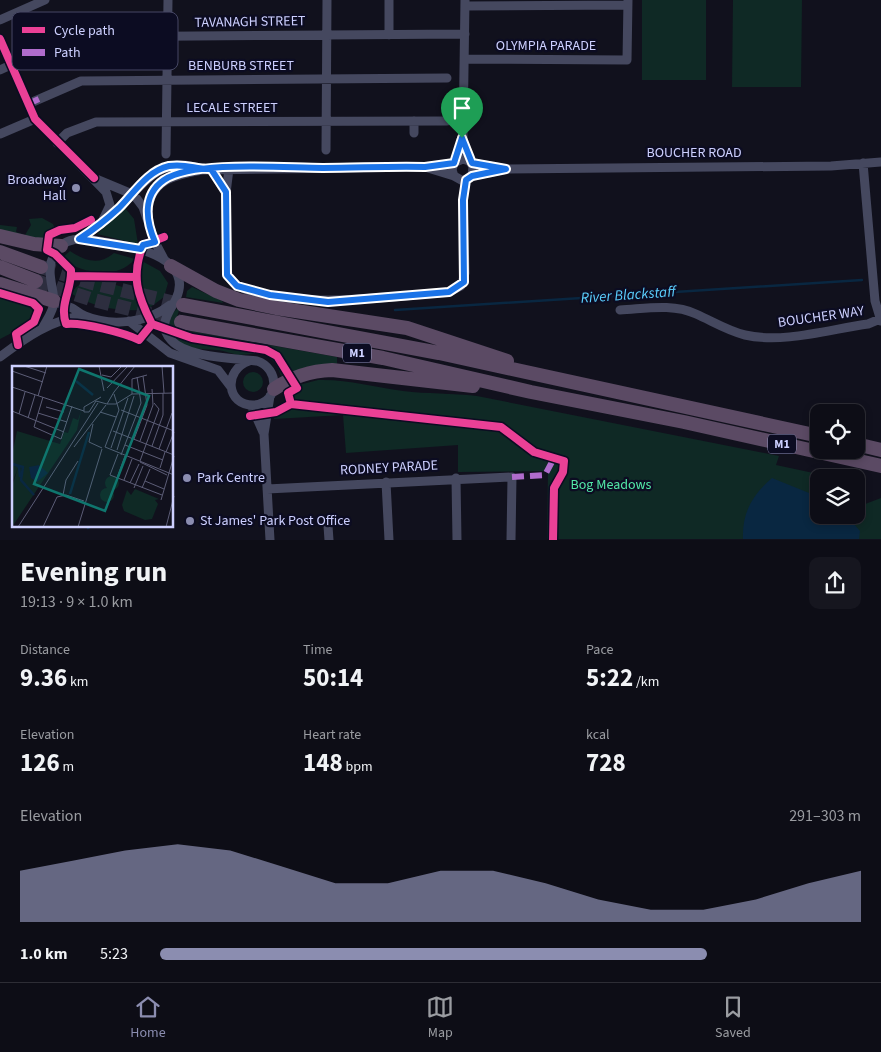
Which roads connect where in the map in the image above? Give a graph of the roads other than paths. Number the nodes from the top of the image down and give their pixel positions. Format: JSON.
{"nodes":[{"id":1,"x":45,"y":0,"type":"edge"},
{"id":2,"x":328,"y":0,"type":"edge"},
{"id":3,"x":389,"y":0,"type":"edge"},
{"id":4,"x":465,"y":3,"type":"edge"},
{"id":5,"x":628,"y":3,"type":"edge"},
{"id":6,"x":18,"y":12,"type":"edge"},
{"id":7,"x":12,"y":15,"type":"edge"},
{"id":8,"x":0,"y":20,"type":"edge"},
{"id":9,"x":465,"y":34,"type":"junction"},
{"id":10,"x":327,"y":35,"type":"junction"},
{"id":11,"x":388,"y":35,"type":"junction"},
{"id":12,"x":178,"y":37,"type":"edge"},
{"id":13,"x":0,"y":39,"type":"edge"},
{"id":14,"x":464,"y":59,"type":"junction"},
{"id":15,"x":11,"y":65,"type":"joint"},
{"id":16,"x":0,"y":70,"type":"edge"},
{"id":17,"x":13,"y":70,"type":"edge"},
{"id":18,"x":167,"y":70,"type":"edge"},
{"id":19,"x":446,"y":78,"type":"dead end"},
{"id":20,"x":327,"y":79,"type":"junction"},
{"id":21,"x":167,"y":80,"type":"junction"},
{"id":22,"x":51,"y":82,"type":"dead end"},
{"id":23,"x":54,"y":92,"type":"junction"},
{"id":24,"x":28,"y":104,"type":"junction"},
{"id":25,"x":35,"y":119,"type":"junction"},
{"id":26,"x":447,"y":121,"type":"dead end"},
{"id":27,"x":166,"y":122,"type":"junction"},
{"id":28,"x":326,"y":122,"type":"junction"},
{"id":29,"x":414,"y":122,"type":"junction"},
{"id":30,"x":414,"y":133,"type":"dead end"},
{"id":31,"x":0,"y":134,"type":"edge"},
{"id":32,"x":462,"y":138,"type":"junction"},
{"id":33,"x":57,"y":143,"type":"junction"},
{"id":34,"x":326,"y":150,"type":"dead end"},
{"id":35,"x":166,"y":154,"type":"dead end"},
{"id":36,"x":455,"y":162,"type":"junction"},
{"id":37,"x":470,"y":162,"type":"junction"},
{"id":38,"x":881,"y":162,"type":"edge"},
{"id":39,"x":863,"y":164,"type":"junction"},
{"id":40,"x":425,"y":167,"type":"junction"},
{"id":41,"x":229,"y":168,"type":"junction"},
{"id":42,"x":207,"y":169,"type":"junction"},
{"id":43,"x":506,"y":169,"type":"junction"},
{"id":44,"x":455,"y":177,"type":"junction"},
{"id":45,"x":94,"y":178,"type":"junction"},
{"id":46,"x":469,"y":178,"type":"junction"},
{"id":47,"x":226,"y":192,"type":"junction"},
{"id":48,"x":132,"y":194,"type":"junction"},
{"id":49,"x":463,"y":199,"type":"junction"},
{"id":50,"x":147,"y":218,"type":"junction"},
{"id":51,"x":101,"y":224,"type":"junction"},
{"id":52,"x":0,"y":236,"type":"edge"},
{"id":53,"x":79,"y":239,"type":"junction"},
{"id":54,"x":62,"y":245,"type":"junction"},
{"id":55,"x":0,"y":252,"type":"edge"},
{"id":56,"x":168,"y":263,"type":"junction"},
{"id":57,"x":42,"y":266,"type":"tunnel mouth"},
{"id":58,"x":0,"y":267,"type":"edge"},
{"id":59,"x":36,"y":281,"type":"tunnel mouth"},
{"id":60,"x":0,"y":284,"type":"edge"},
{"id":61,"x":54,"y":301,"type":"junction"},
{"id":62,"x":178,"y":304,"type":"junction"},
{"id":63,"x":620,"y":310,"type":"dead end"},
{"id":64,"x":83,"y":316,"type":"junction"},
{"id":65,"x":881,"y":320,"type":"edge"},
{"id":66,"x":128,"y":321,"type":"junction"},
{"id":67,"x":181,"y":322,"type":"tunnel mouth"},
{"id":68,"x":42,"y":329,"type":"junction"},
{"id":69,"x":4,"y":350,"type":"edge"},
{"id":70,"x":0,"y":357,"type":"edge"},
{"id":71,"x":250,"y":361,"type":"junction"},
{"id":72,"x":530,"y":373,"type":"junction"},
{"id":73,"x":232,"y":388,"type":"junction"},
{"id":74,"x":531,"y":392,"type":"junction"},
{"id":75,"x":272,"y":393,"type":"junction"},
{"id":76,"x":251,"y":405,"type":"junction"},
{"id":77,"x":264,"y":434,"type":"junction"},
{"id":78,"x":810,"y":434,"type":"edge"},
{"id":79,"x":865,"y":446,"type":"edge"},
{"id":80,"x":881,"y":450,"type":"edge"},
{"id":81,"x":881,"y":466,"type":"edge"},
{"id":82,"x":456,"y":478,"type":"junction"},
{"id":83,"x":386,"y":482,"type":"junction"},
{"id":84,"x":267,"y":488,"type":"junction"},
{"id":85,"x":328,"y":526,"type":"dead end"},
{"id":86,"x":270,"y":540,"type":"edge"},
{"id":87,"x":329,"y":540,"type":"edge"},
{"id":88,"x":389,"y":540,"type":"edge"},
{"id":89,"x":457,"y":540,"type":"edge"},
{"id":90,"x":511,"y":540,"type":"edge"}],
"edges":[{"from":1,"to":6,"type":"street"},
{"from":2,"to":10,"type":"street"},
{"from":3,"to":11,"type":"street"},
{"from":4,"to":5,"type":"street"},
{"from":4,"to":9,"type":"street"},
{"from":5,"to":14,"type":"street","name":"OLYMPIA PARADE"},
{"from":7,"to":8,"type":"street"},
{"from":9,"to":11,"type":"street","name":"TAVANAGH STREET"},
{"from":9,"to":14,"type":"street"},
{"from":10,"to":11,"type":"street","name":"TAVANAGH STREET"},
{"from":10,"to":12,"type":"street","name":"TAVANAGH STREET"},
{"from":10,"to":20,"type":"street"},
{"from":13,"to":15,"type":"street"},
{"from":14,"to":32,"type":"street"},
{"from":15,"to":16,"type":"street","name":"TAVANAGH STREET"},
{"from":17,"to":24,"type":"street"},
{"from":18,"to":21,"type":"street"},
{"from":19,"to":20,"type":"street","name":"BENBURB STREET"},
{"from":20,"to":21,"type":"street","name":"BENBURB STREET"},
{"from":20,"to":28,"type":"street"},
{"from":21,"to":23,"type":"street","name":"BENBURB STREET"},
{"from":21,"to":27,"type":"street"},
{"from":22,"to":23,"type":"street"},
{"from":23,"to":24,"type":"street","name":"BENBURB STREET"},
{"from":24,"to":25,"type":"street"},
{"from":25,"to":31,"type":"street"},
{"from":25,"to":33,"type":"street"},
{"from":26,"to":29,"type":"street","name":"LECALE STREET"},
{"from":27,"to":28,"type":"street","name":"LECALE STREET"},
{"from":27,"to":33,"type":"street","name":"LECALE STREET"},
{"from":27,"to":35,"type":"street"},
{"from":28,"to":29,"type":"street","name":"LECALE STREET"},
{"from":28,"to":34,"type":"street"},
{"from":29,"to":30,"type":"street"},
{"from":32,"to":36,"type":"street"},
{"from":32,"to":37,"type":"street"},
{"from":33,"to":45,"type":"street"},
{"from":36,"to":37,"type":"street"},
{"from":36,"to":40,"type":"street"},
{"from":36,"to":44,"type":"street"},
{"from":37,"to":43,"type":"street","name":"BOUCHER ROAD"},
{"from":37,"to":46,"type":"street"},
{"from":38,"to":39,"type":"street","name":"BOUCHER ROAD"},
{"from":39,"to":43,"type":"street","name":"BOUCHER ROAD"},
{"from":39,"to":65,"type":"street"},
{"from":40,"to":41,"type":"street"},
{"from":40,"to":44,"type":"street"},
{"from":41,"to":42,"type":"street"},
{"from":41,"to":47,"type":"street"},
{"from":42,"to":47,"type":"street"},
{"from":42,"to":48,"type":"street"},
{"from":42,"to":50,"type":"street"},
{"from":43,"to":46,"type":"street","name":"BOUCHER ROAD"},
{"from":44,"to":46,"type":"street"},
{"from":44,"to":49,"type":"street"},
{"from":45,"to":48,"type":"street"},
{"from":45,"to":51,"type":"street"},
{"from":46,"to":49,"type":"street"},
{"from":47,"to":49,"type":"street"},
{"from":48,"to":50,"type":"street"},
{"from":48,"to":51,"type":"street"},
{"from":50,"to":56,"type":"street"},
{"from":51,"to":53,"type":"street"},
{"from":52,"to":54,"type":"highway"},
{"from":53,"to":54,"type":"street"},
{"from":53,"to":56,"type":"street"},
{"from":54,"to":61,"type":"street"},
{"from":55,"to":57,"type":"highway"},
{"from":56,"to":62,"type":"street"},
{"from":56,"to":72,"type":"highway"},
{"from":58,"to":59,"type":"highway"},
{"from":60,"to":61,"type":"highway"},
{"from":61,"to":64,"type":"street"},
{"from":61,"to":68,"type":"street"},
{"from":62,"to":66,"type":"street"},
{"from":62,"to":71,"type":"street"},
{"from":62,"to":72,"type":"highway","number":"M1"},
{"from":63,"to":65,"type":"street","name":"BOUCHER WAY"},
{"from":64,"to":66,"type":"street"},
{"from":64,"to":68,"type":"street"},
{"from":66,"to":73,"type":"street"},
{"from":67,"to":74,"type":"highway","number":"M1"},
{"from":68,"to":69,"type":"street"},
{"from":69,"to":70,"type":"street"},
{"from":71,"to":73,"type":"street"},
{"from":71,"to":75,"type":"street"},
{"from":72,"to":78,"type":"highway","number":"M1"},
{"from":73,"to":76,"type":"street"},
{"from":74,"to":75,"type":"highway"},
{"from":74,"to":81,"type":"highway","number":"M1"},
{"from":75,"to":76,"type":"street"},
{"from":75,"to":77,"type":"street"},
{"from":76,"to":77,"type":"street"},
{"from":77,"to":84,"type":"street"},
{"from":79,"to":80,"type":"highway"},
{"from":82,"to":83,"type":"street","name":"RODNEY PARADE"},
{"from":82,"to":89,"type":"street"},
{"from":82,"to":90,"type":"street","name":"RODNEY PARADE"},
{"from":83,"to":84,"type":"street","name":"RODNEY PARADE"},
{"from":83,"to":88,"type":"street"},
{"from":84,"to":86,"type":"street"},
{"from":85,"to":87,"type":"street"}]}
